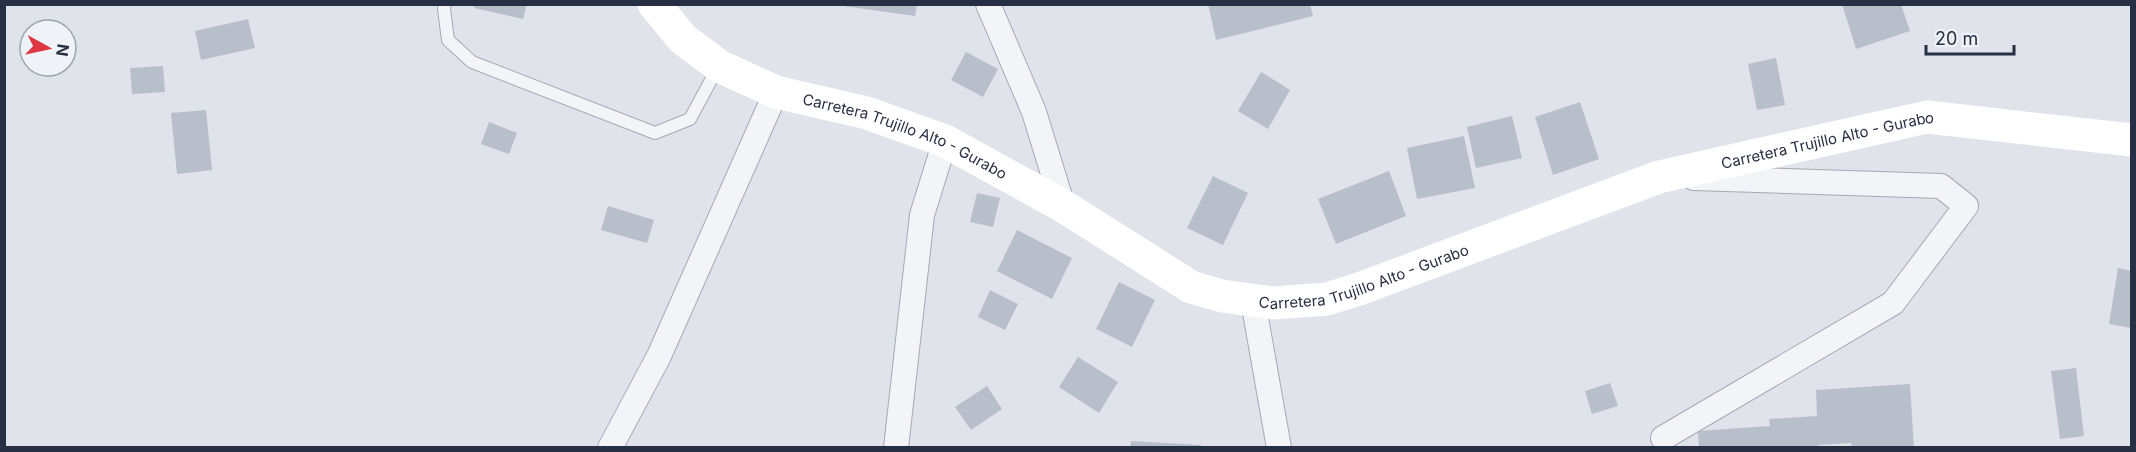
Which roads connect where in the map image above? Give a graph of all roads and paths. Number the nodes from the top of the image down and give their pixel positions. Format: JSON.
{"nodes":[{"id":1,"x":445,"y":4,"type":"edge"},
{"id":2,"x":654,"y":4,"type":"edge"},
{"id":3,"x":988,"y":4,"type":"edge"},
{"id":4,"x":719,"y":66,"type":"junction"},
{"id":5,"x":776,"y":92,"type":"junction"},
{"id":6,"x":945,"y":141,"type":"junction"},
{"id":7,"x":2132,"y":141,"type":"edge"},
{"id":8,"x":1659,"y":177,"type":"junction"},
{"id":9,"x":1063,"y":206,"type":"junction"},
{"id":10,"x":1253,"y":302,"type":"junction"},
{"id":11,"x":1663,"y":438,"type":"dead end"},
{"id":12,"x":610,"y":447,"type":"edge"},
{"id":13,"x":896,"y":447,"type":"edge"},
{"id":14,"x":1279,"y":447,"type":"edge"}],
"edges":[{"from":1,"to":4,"type":"lane"},
{"from":2,"to":4,"type":"main road","name":"Carretera Trujillo Alto - Gurabo"},
{"from":3,"to":9,"type":"street"},
{"from":4,"to":5,"type":"main road","name":"Carretera Trujillo Alto - Gurabo"},
{"from":5,"to":6,"type":"main road","name":"Carretera Trujillo Alto - Gurabo"},
{"from":5,"to":12,"type":"street"},
{"from":6,"to":9,"type":"main road","name":"Carretera Trujillo Alto - Gurabo"},
{"from":6,"to":13,"type":"street"},
{"from":7,"to":8,"type":"main road","name":"Carretera Trujillo Alto - Gurabo"},
{"from":8,"to":10,"type":"main road","name":"Carretera Trujillo Alto - Gurabo"},
{"from":8,"to":11,"type":"street"},
{"from":9,"to":10,"type":"main road","name":"Carretera Trujillo Alto - Gurabo"},
{"from":10,"to":14,"type":"street"}]}
